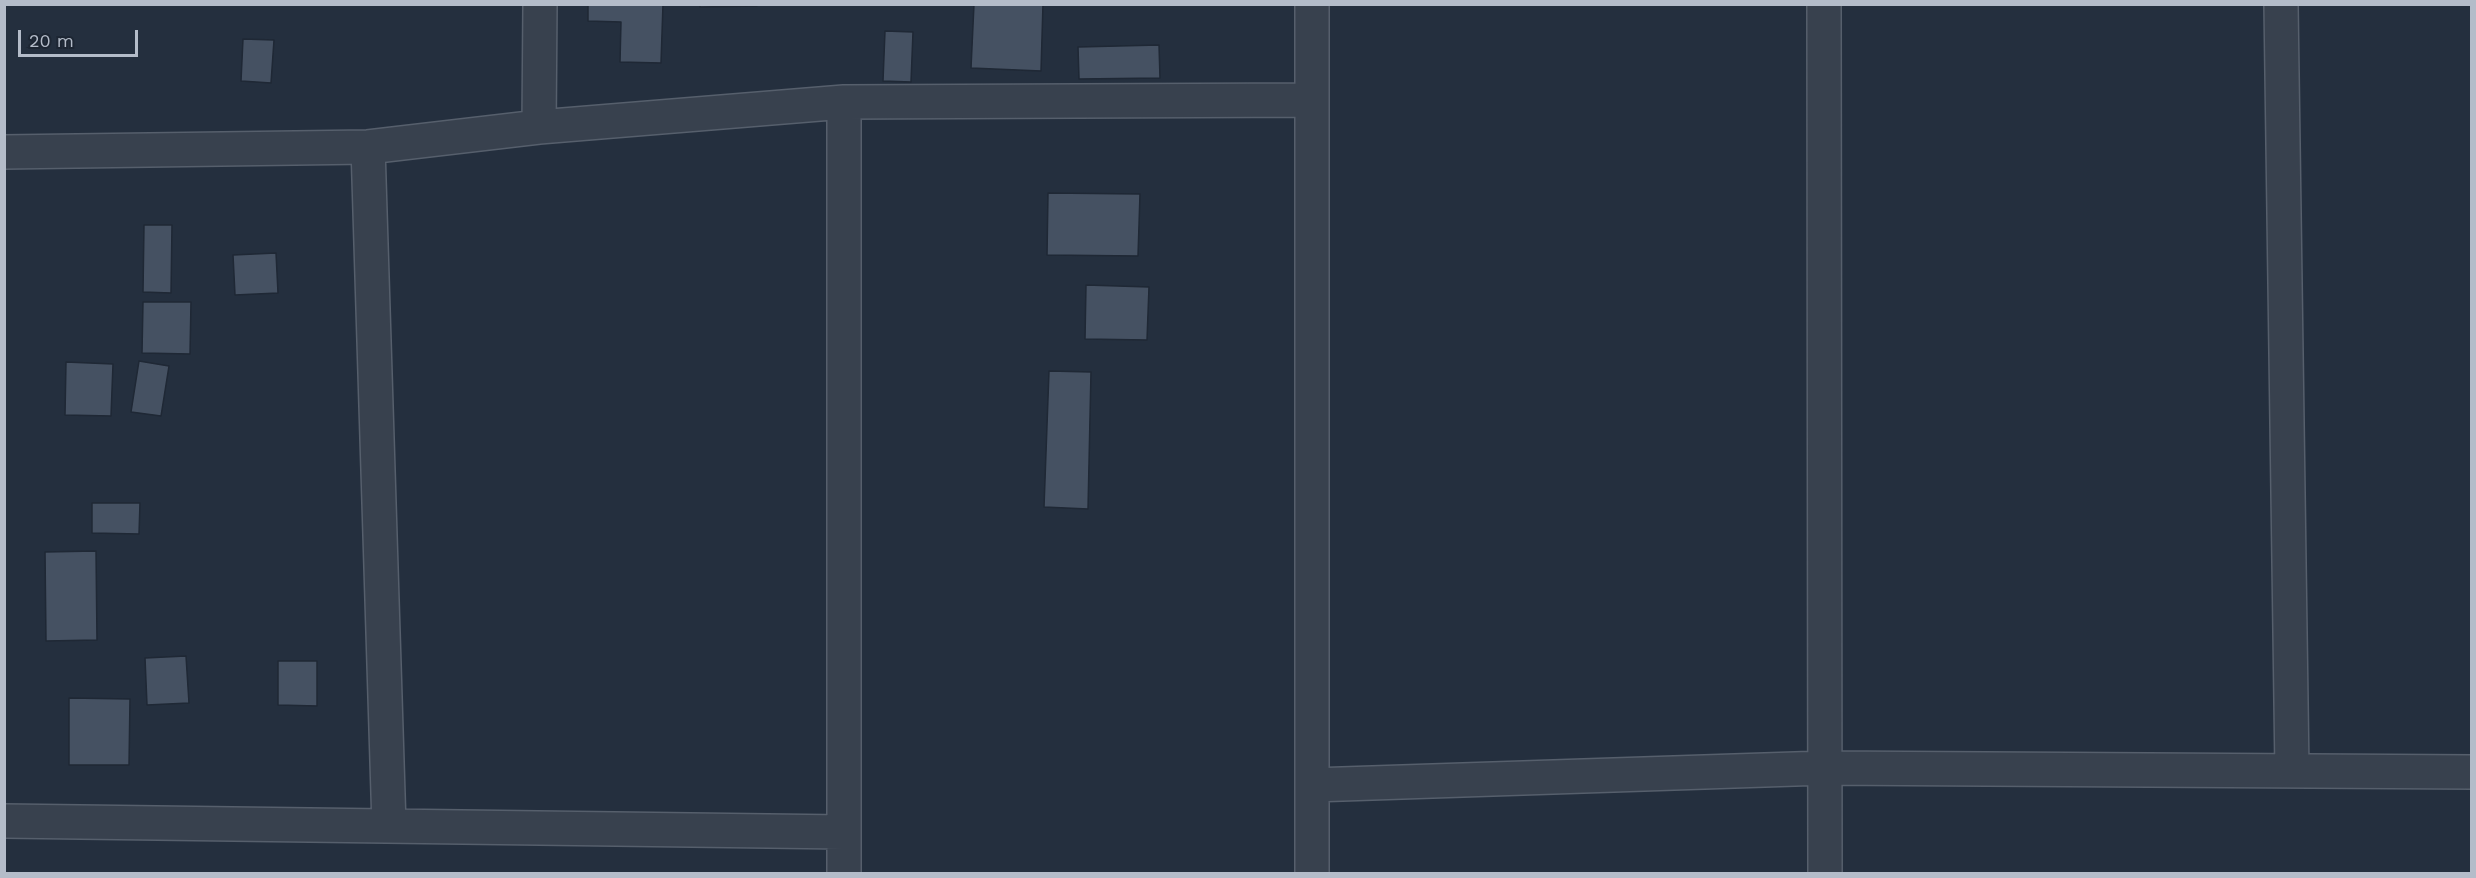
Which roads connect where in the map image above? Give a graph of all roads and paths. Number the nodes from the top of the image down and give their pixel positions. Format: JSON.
{"nodes":[{"id":1,"x":540,"y":4,"type":"edge"},
{"id":2,"x":1312,"y":4,"type":"edge"},
{"id":3,"x":1824,"y":4,"type":"edge"},
{"id":4,"x":2281,"y":4,"type":"edge"},
{"id":5,"x":1312,"y":100,"type":"junction"},
{"id":6,"x":844,"y":102,"type":"junction"},
{"id":7,"x":539,"y":127,"type":"junction"},
{"id":8,"x":368,"y":147,"type":"junction"},
{"id":9,"x":4,"y":152,"type":"edge"},
{"id":10,"x":1825,"y":768,"type":"junction"},
{"id":11,"x":2292,"y":771,"type":"junction"},
{"id":12,"x":2472,"y":772,"type":"edge"},
{"id":13,"x":1312,"y":785,"type":"junction"},
{"id":14,"x":4,"y":820,"type":"edge"},
{"id":15,"x":389,"y":826,"type":"junction"},
{"id":16,"x":844,"y":832,"type":"junction"},
{"id":17,"x":844,"y":873,"type":"edge"},
{"id":18,"x":1312,"y":873,"type":"edge"},
{"id":19,"x":1825,"y":873,"type":"edge"}],
"edges":[{"from":1,"to":7,"type":"street"},
{"from":2,"to":5,"type":"street"},
{"from":3,"to":10,"type":"street"},
{"from":4,"to":11,"type":"street"},
{"from":5,"to":6,"type":"street"},
{"from":5,"to":13,"type":"street"},
{"from":6,"to":7,"type":"street"},
{"from":6,"to":16,"type":"street"},
{"from":7,"to":8,"type":"street"},
{"from":8,"to":9,"type":"street"},
{"from":8,"to":15,"type":"street"},
{"from":10,"to":11,"type":"street"},
{"from":10,"to":13,"type":"street"},
{"from":10,"to":19,"type":"street"},
{"from":11,"to":12,"type":"street"},
{"from":13,"to":18,"type":"street"},
{"from":14,"to":15,"type":"street"},
{"from":15,"to":16,"type":"street"},
{"from":16,"to":17,"type":"street"}]}
